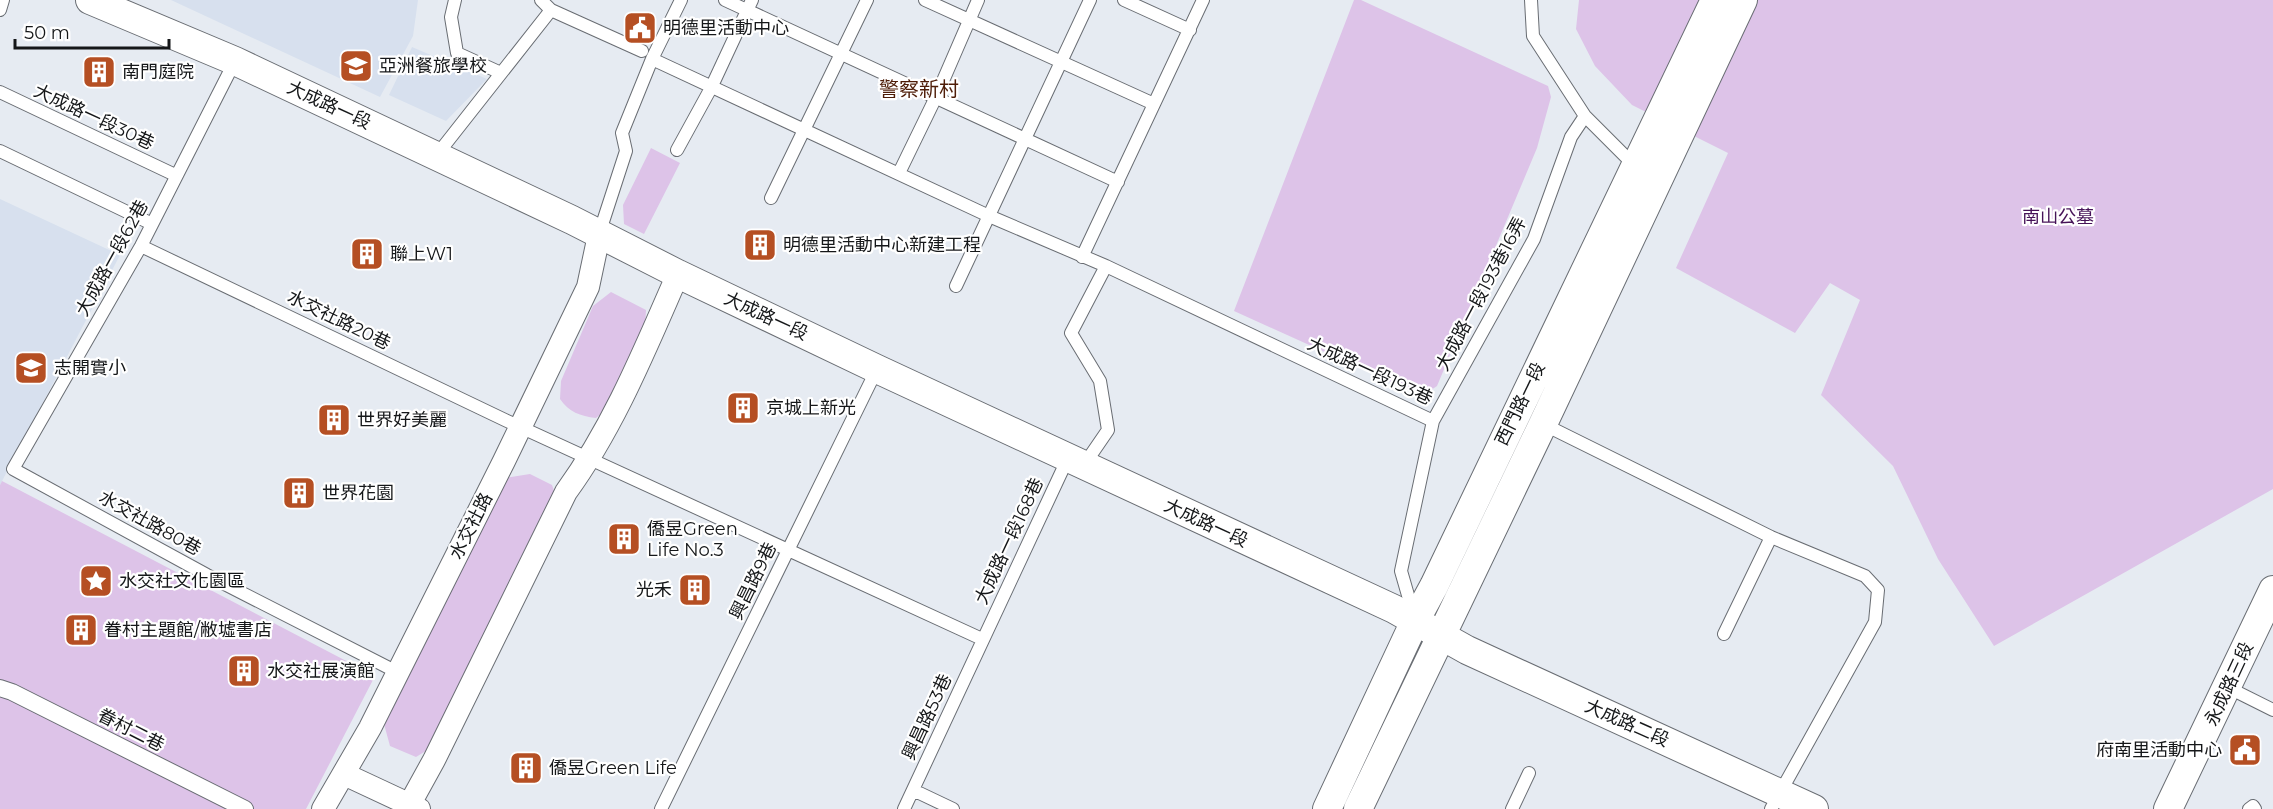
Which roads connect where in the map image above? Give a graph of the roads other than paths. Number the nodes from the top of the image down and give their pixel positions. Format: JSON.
{"nodes":[{"id":1,"x":3,"y":0,"type":"edge"},
{"id":2,"x":90,"y":0,"type":"edge"},
{"id":3,"x":455,"y":0,"type":"edge"},
{"id":4,"x":541,"y":0,"type":"edge"},
{"id":5,"x":681,"y":0,"type":"edge"},
{"id":6,"x":725,"y":0,"type":"edge"},
{"id":7,"x":867,"y":0,"type":"edge"},
{"id":8,"x":925,"y":0,"type":"edge"},
{"id":9,"x":978,"y":0,"type":"edge"},
{"id":10,"x":1090,"y":0,"type":"edge"},
{"id":11,"x":1124,"y":0,"type":"edge"},
{"id":12,"x":1203,"y":0,"type":"edge"},
{"id":13,"x":1531,"y":0,"type":"edge"},
{"id":14,"x":1715,"y":0,"type":"edge"},
{"id":15,"x":1743,"y":0,"type":"edge"},
{"id":16,"x":750,"y":5,"type":"edge"},
{"id":17,"x":0,"y":10,"type":"edge"},
{"id":18,"x":551,"y":10,"type":"junction"},
{"id":19,"x":969,"y":21,"type":"junction"},
{"id":20,"x":1190,"y":30,"type":"junction"},
{"id":21,"x":642,"y":51,"type":"dead end"},
{"id":22,"x":841,"y":54,"type":"junction"},
{"id":23,"x":652,"y":59,"type":"junction"},
{"id":24,"x":235,"y":61,"type":"junction"},
{"id":25,"x":1062,"y":63,"type":"junction"},
{"id":26,"x":501,"y":74,"type":"junction"},
{"id":27,"x":711,"y":88,"type":"junction"},
{"id":28,"x":0,"y":92,"type":"edge"},
{"id":29,"x":936,"y":97,"type":"junction"},
{"id":30,"x":1154,"y":104,"type":"junction"},
{"id":31,"x":1585,"y":116,"type":"junction"},
{"id":32,"x":805,"y":130,"type":"junction"},
{"id":33,"x":1026,"y":139,"type":"junction"},
{"id":34,"x":677,"y":150,"type":"dead end"},
{"id":35,"x":0,"y":151,"type":"edge"},
{"id":36,"x":436,"y":156,"type":"junction"},
{"id":37,"x":1647,"y":172,"type":"junction"},
{"id":38,"x":899,"y":173,"type":"junction"},
{"id":39,"x":173,"y":174,"type":"dead end"},
{"id":40,"x":1118,"y":182,"type":"junction"},
{"id":41,"x":771,"y":198,"type":"dead end"},
{"id":42,"x":989,"y":216,"type":"junction"},
{"id":43,"x":148,"y":222,"type":"dead end"},
{"id":44,"x":599,"y":235,"type":"junction"},
{"id":45,"x":141,"y":246,"type":"junction"},
{"id":46,"x":1082,"y":257,"type":"junction"},
{"id":47,"x":1106,"y":266,"type":"junction"},
{"id":48,"x":678,"y":274,"type":"junction"},
{"id":49,"x":956,"y":286,"type":"dead end"},
{"id":50,"x":877,"y":369,"type":"junction"},
{"id":51,"x":1433,"y":421,"type":"junction"},
{"id":52,"x":1543,"y":424,"type":"junction"},
{"id":53,"x":521,"y":426,"type":"junction"},
{"id":54,"x":591,"y":458,"type":"junction"},
{"id":55,"x":1076,"y":462,"type":"junction"},
{"id":56,"x":14,"y":469,"type":"joint"},
{"id":57,"x":1772,"y":537,"type":"junction"},
{"id":58,"x":789,"y":551,"type":"junction"},
{"id":59,"x":2271,"y":599,"type":"edge"},
{"id":60,"x":1415,"y":621,"type":"junction"},
{"id":61,"x":1724,"y":634,"type":"dead end"},
{"id":62,"x":1441,"y":635,"type":"junction"},
{"id":63,"x":982,"y":639,"type":"junction"},
{"id":64,"x":397,"y":672,"type":"junction"},
{"id":65,"x":2227,"y":687,"type":"junction"},
{"id":66,"x":0,"y":688,"type":"edge"},
{"id":67,"x":2273,"y":710,"type":"edge"},
{"id":68,"x":1529,"y":773,"type":"dead end"},
{"id":69,"x":344,"y":774,"type":"junction"},
{"id":70,"x":913,"y":790,"type":"junction"},
{"id":71,"x":1775,"y":801,"type":"edge"},
{"id":72,"x":412,"y":807,"type":"edge"},
{"id":73,"x":245,"y":809,"type":"edge"},
{"id":74,"x":323,"y":809,"type":"edge"},
{"id":75,"x":661,"y":809,"type":"edge"},
{"id":76,"x":904,"y":809,"type":"edge"},
{"id":77,"x":953,"y":809,"type":"edge"},
{"id":78,"x":1327,"y":809,"type":"edge"},
{"id":79,"x":1358,"y":809,"type":"edge"},
{"id":80,"x":1512,"y":809,"type":"edge"},
{"id":81,"x":1814,"y":809,"type":"edge"},
{"id":82,"x":2169,"y":809,"type":"edge"},
{"id":83,"x":2249,"y":809,"type":"edge"},
{"id":84,"x":2256,"y":809,"type":"edge"}],
"edges":[{"from":1,"to":17,"type":"lane"},
{"from":2,"to":24,"type":"street","name":"大成路一段"},
{"from":3,"to":26,"type":"lane"},
{"from":4,"to":18,"type":"lane"},
{"from":5,"to":23,"type":"lane"},
{"from":6,"to":16,"type":"lane"},
{"from":7,"to":22,"type":"lane"},
{"from":8,"to":19,"type":"lane"},
{"from":9,"to":19,"type":"lane"},
{"from":10,"to":25,"type":"lane"},
{"from":11,"to":20,"type":"lane"},
{"from":12,"to":20,"type":"lane"},
{"from":13,"to":31,"type":"lane"},
{"from":14,"to":37,"type":"street","name":"西門路一段"},
{"from":15,"to":37,"type":"street","name":"西門路一段"},
{"from":16,"to":22,"type":"lane"},
{"from":16,"to":27,"type":"lane"},
{"from":18,"to":21,"type":"lane"},
{"from":18,"to":26,"type":"lane"},
{"from":19,"to":25,"type":"lane"},
{"from":19,"to":29,"type":"lane"},
{"from":20,"to":30,"type":"lane"},
{"from":22,"to":29,"type":"lane"},
{"from":22,"to":32,"type":"lane"},
{"from":23,"to":27,"type":"lane","name":"大成路一段193巷"},
{"from":23,"to":44,"type":"lane"},
{"from":24,"to":36,"type":"street","name":"大成路一段"},
{"from":24,"to":45,"type":"lane","name":"大成路一段62巷"},
{"from":25,"to":30,"type":"lane"},
{"from":25,"to":33,"type":"lane"},
{"from":26,"to":36,"type":"lane"},
{"from":27,"to":32,"type":"lane","name":"大成路一段193巷"},
{"from":27,"to":34,"type":"lane"},
{"from":28,"to":39,"type":"lane","name":"大成路一段30巷"},
{"from":29,"to":33,"type":"lane"},
{"from":29,"to":38,"type":"lane"},
{"from":30,"to":40,"type":"lane"},
{"from":31,"to":37,"type":"lane"},
{"from":31,"to":51,"type":"lane","name":"大成路一段193巷16弄"},
{"from":32,"to":38,"type":"lane","name":"大成路一段193巷"},
{"from":32,"to":41,"type":"lane"},
{"from":33,"to":40,"type":"lane"},
{"from":33,"to":42,"type":"lane"},
{"from":35,"to":43,"type":"lane"},
{"from":36,"to":44,"type":"street","name":"大成路一段"},
{"from":37,"to":52,"type":"street","name":"西門路一段"},
{"from":37,"to":60,"type":"street","name":"西門路一段"},
{"from":38,"to":42,"type":"lane","name":"大成路一段193巷"},
{"from":40,"to":46,"type":"lane"},
{"from":42,"to":46,"type":"lane","name":"大成路一段193巷"},
{"from":42,"to":49,"type":"lane"},
{"from":44,"to":48,"type":"street","name":"大成路一段"},
{"from":44,"to":53,"type":"street","name":"水交社路"},
{"from":45,"to":53,"type":"lane","name":"水交社路20巷"},
{"from":45,"to":56,"type":"lane","name":"大成路一段62巷"},
{"from":46,"to":47,"type":"lane","name":"大成路一段193巷"},
{"from":47,"to":51,"type":"lane","name":"大成路一段193巷"},
{"from":47,"to":55,"type":"lane"},
{"from":48,"to":50,"type":"street","name":"大成路一段"},
{"from":48,"to":54,"type":"street"},
{"from":50,"to":55,"type":"street","name":"大成路一段"},
{"from":50,"to":58,"type":"lane","name":"興昌路9巷"},
{"from":51,"to":60,"type":"lane","name":"大成路一段193巷"},
{"from":52,"to":57,"type":"lane"},
{"from":52,"to":62,"type":"street","name":"西門路一段"},
{"from":53,"to":54,"type":"lane","name":"水交社路20巷"},
{"from":53,"to":64,"type":"street","name":"水交社路"},
{"from":54,"to":58,"type":"lane","name":"水交社路20巷"},
{"from":54,"to":72,"type":"street"},
{"from":55,"to":60,"type":"street","name":"大成路一段"},
{"from":55,"to":63,"type":"lane","name":"大成路一段168巷"},
{"from":56,"to":64,"type":"lane","name":"水交社路80巷"},
{"from":57,"to":61,"type":"lane"},
{"from":57,"to":71,"type":"lane"},
{"from":58,"to":63,"type":"lane","name":"水交社路20巷"},
{"from":58,"to":75,"type":"lane","name":"興昌路9巷"},
{"from":59,"to":65,"type":"street","name":"永成路三段"},
{"from":60,"to":62,"type":"street","name":"大成路一段"},
{"from":60,"to":78,"type":"street","name":"西門路一段"},
{"from":62,"to":71,"type":"street","name":"大成路二段"},
{"from":62,"to":79,"type":"street","name":"西門路一段"},
{"from":63,"to":70,"type":"lane","name":"興昌路53巷"},
{"from":64,"to":69,"type":"street","name":"水交社路"},
{"from":65,"to":67,"type":"lane"},
{"from":65,"to":82,"type":"street","name":"永成路三段"},
{"from":66,"to":73,"type":"street","name":"眷村二巷"},
{"from":68,"to":80,"type":"lane"},
{"from":69,"to":72,"type":"street"},
{"from":69,"to":74,"type":"street","name":"水交社路"},
{"from":70,"to":76,"type":"lane","name":"興昌路53巷"},
{"from":70,"to":77,"type":"lane"},
{"from":71,"to":81,"type":"street","name":"大成路二段"},
{"from":83,"to":84,"type":"lane"}]}
